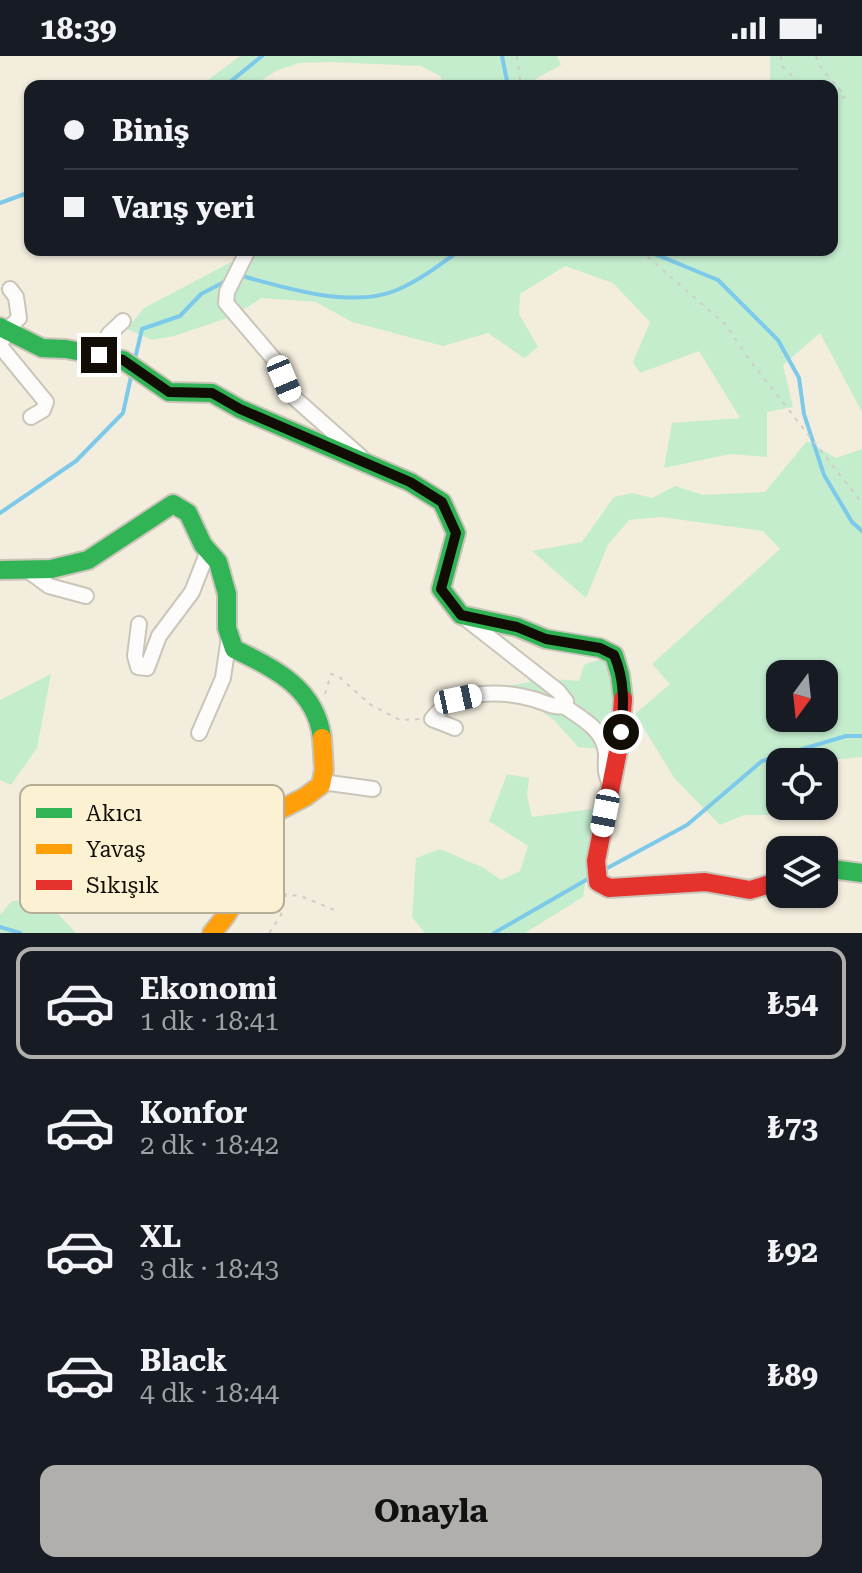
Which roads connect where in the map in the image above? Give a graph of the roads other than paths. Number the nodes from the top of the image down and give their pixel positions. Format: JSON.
{"nodes":[{"id":1,"x":245,"y":256,"type":"edge"},
{"id":2,"x":10,"y":289,"type":"dead end"},
{"id":3,"x":123,"y":321,"type":"dead end"},
{"id":4,"x":4,"y":329,"type":"edge"},
{"id":5,"x":99,"y":355,"type":"junction"},
{"id":6,"x":31,"y":417,"type":"dead end"},
{"id":7,"x":370,"y":464,"type":"junction"},
{"id":8,"x":208,"y":551,"type":"junction"},
{"id":9,"x":0,"y":570,"type":"edge"},
{"id":10,"x":27,"y":570,"type":"junction"},
{"id":11,"x":86,"y":596,"type":"dead end"},
{"id":12,"x":461,"y":615,"type":"junction"},
{"id":13,"x":139,"y":624,"type":"dead end"},
{"id":14,"x":229,"y":636,"type":"junction"},
{"id":15,"x":564,"y":706,"type":"junction"},
{"id":16,"x":455,"y":728,"type":"dead end"},
{"id":17,"x":199,"y":733,"type":"dead end"},
{"id":18,"x":322,"y":782,"type":"junction"},
{"id":19,"x":611,"y":785,"type":"junction"},
{"id":20,"x":373,"y":789,"type":"dead end"},
{"id":21,"x":284,"y":807,"type":"edge"},
{"id":22,"x":838,"y":870,"type":"edge"},
{"id":23,"x":862,"y":873,"type":"edge"},
{"id":24,"x":766,"y":885,"type":"edge"},
{"id":25,"x":226,"y":913,"type":"edge"},
{"id":26,"x":212,"y":933,"type":"edge"}],
"edges":[{"from":1,"to":7,"type":"street"},
{"from":2,"to":4,"type":"street"},
{"from":3,"to":5,"type":"street"},
{"from":4,"to":5,"type":"street"},
{"from":4,"to":6,"type":"street"},
{"from":5,"to":7,"type":"street"},
{"from":7,"to":12,"type":"street"},
{"from":8,"to":10,"type":"street"},
{"from":8,"to":13,"type":"street"},
{"from":8,"to":14,"type":"street"},
{"from":9,"to":10,"type":"street"},
{"from":10,"to":11,"type":"street"},
{"from":12,"to":15,"type":"street"},
{"from":12,"to":19,"type":"street"},
{"from":14,"to":17,"type":"street"},
{"from":14,"to":18,"type":"street"},
{"from":15,"to":16,"type":"street"},
{"from":15,"to":19,"type":"street"},
{"from":18,"to":20,"type":"street"},
{"from":18,"to":21,"type":"street"},
{"from":19,"to":24,"type":"street"},
{"from":22,"to":23,"type":"street"},
{"from":25,"to":26,"type":"street"}]}
